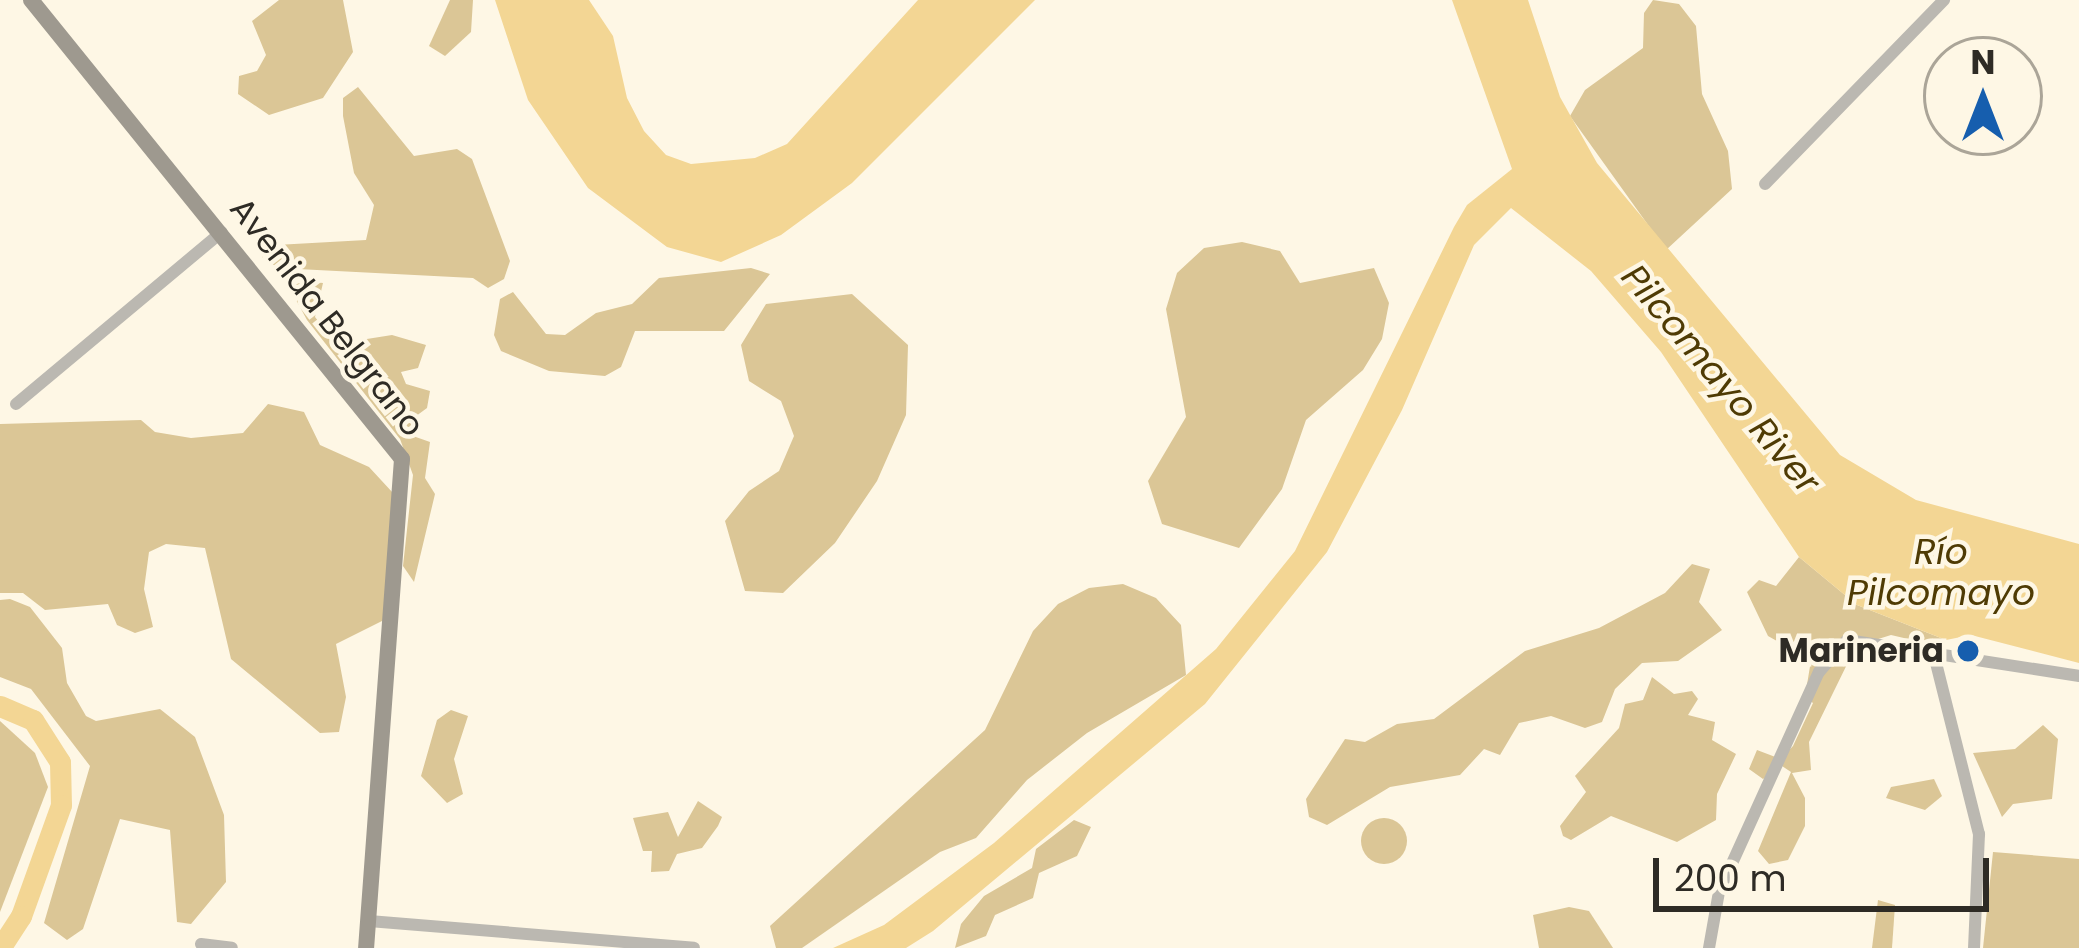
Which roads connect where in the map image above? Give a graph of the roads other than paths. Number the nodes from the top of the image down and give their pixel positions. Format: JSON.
{"nodes":[{"id":1,"x":31,"y":0,"type":"edge"},
{"id":2,"x":1944,"y":0,"type":"edge"},
{"id":3,"x":1765,"y":184,"type":"dead end"},
{"id":4,"x":222,"y":232,"type":"junction"},
{"id":5,"x":16,"y":404,"type":"dead end"},
{"id":6,"x":1934,"y":655,"type":"junction"},
{"id":7,"x":2079,"y":676,"type":"edge"},
{"id":8,"x":369,"y":921,"type":"junction"},
{"id":9,"x":201,"y":944,"type":"dead end"},
{"id":10,"x":232,"y":948,"type":"edge"},
{"id":11,"x":366,"y":948,"type":"edge"},
{"id":12,"x":694,"y":948,"type":"edge"},
{"id":13,"x":1709,"y":948,"type":"edge"},
{"id":14,"x":1974,"y":948,"type":"edge"}],
"edges":[{"from":1,"to":4,"type":"street","name":"Avenida Belgrano"},
{"from":2,"to":3,"type":"street"},
{"from":4,"to":5,"type":"street"},
{"from":4,"to":8,"type":"street","name":"Avenida Belgrano"},
{"from":6,"to":7,"type":"street"},
{"from":6,"to":13,"type":"street"},
{"from":6,"to":14,"type":"street"},
{"from":8,"to":11,"type":"street","name":"Avenida Belgrano"},
{"from":8,"to":12,"type":"street"},
{"from":9,"to":10,"type":"street"}]}
